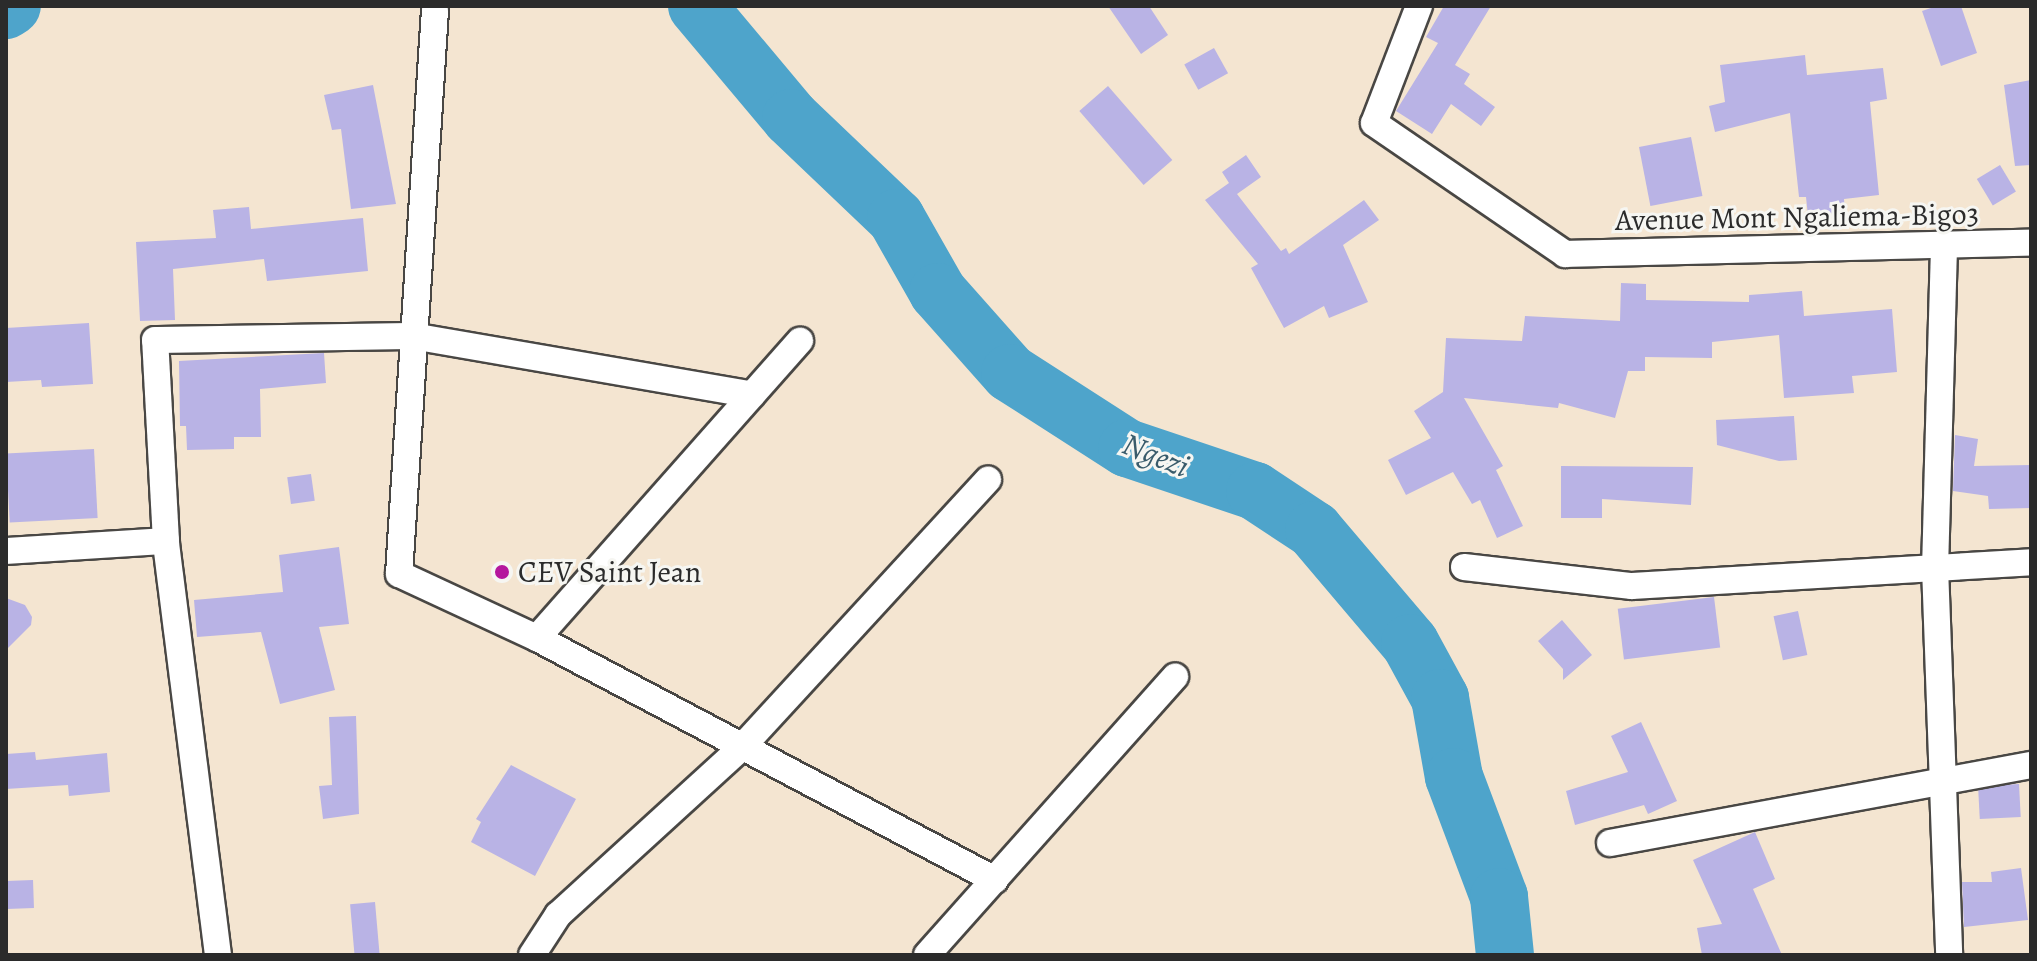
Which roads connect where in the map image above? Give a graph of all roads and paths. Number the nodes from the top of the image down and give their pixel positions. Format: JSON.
{"nodes":[{"id":1,"x":1419,"y":6,"type":"edge"},
{"id":2,"x":435,"y":10,"type":"dead end"},
{"id":3,"x":2031,"y":243,"type":"edge"},
{"id":4,"x":1944,"y":247,"type":"junction"},
{"id":5,"x":412,"y":336,"type":"junction"},
{"id":6,"x":800,"y":341,"type":"dead end"},
{"id":7,"x":752,"y":395,"type":"junction"},
{"id":8,"x":988,"y":480,"type":"dead end"},
{"id":9,"x":166,"y":541,"type":"junction"},
{"id":10,"x":6,"y":551,"type":"edge"},
{"id":11,"x":2031,"y":562,"type":"edge"},
{"id":12,"x":1464,"y":567,"type":"dead end"},
{"id":13,"x":1935,"y":567,"type":"junction"},
{"id":14,"x":537,"y":638,"type":"junction"},
{"id":15,"x":1175,"y":677,"type":"dead end"},
{"id":16,"x":743,"y":746,"type":"junction"},
{"id":17,"x":2031,"y":765,"type":"edge"},
{"id":18,"x":1941,"y":781,"type":"junction"},
{"id":19,"x":1610,"y":843,"type":"dead end"},
{"id":20,"x":995,"y":880,"type":"junction"},
{"id":21,"x":218,"y":955,"type":"edge"},
{"id":22,"x":532,"y":955,"type":"edge"},
{"id":23,"x":927,"y":955,"type":"edge"},
{"id":24,"x":1949,"y":955,"type":"edge"}],
"edges":[{"from":1,"to":4,"type":"street","name":"Avenue Mont Ngaliema-Bigo3"},
{"from":2,"to":5,"type":"street"},
{"from":3,"to":4,"type":"street","name":"Avenue Mont Ngaliema-Bigo3"},
{"from":4,"to":13,"type":"street"},
{"from":5,"to":7,"type":"street"},
{"from":5,"to":9,"type":"street"},
{"from":5,"to":14,"type":"street"},
{"from":6,"to":7,"type":"street"},
{"from":7,"to":14,"type":"street"},
{"from":8,"to":16,"type":"street"},
{"from":9,"to":10,"type":"street"},
{"from":9,"to":21,"type":"street"},
{"from":11,"to":13,"type":"street"},
{"from":12,"to":13,"type":"street"},
{"from":13,"to":18,"type":"street"},
{"from":14,"to":16,"type":"street"},
{"from":15,"to":20,"type":"street"},
{"from":16,"to":20,"type":"street"},
{"from":16,"to":22,"type":"street"},
{"from":17,"to":18,"type":"street"},
{"from":18,"to":19,"type":"street"},
{"from":18,"to":24,"type":"street"},
{"from":20,"to":23,"type":"street"}]}
